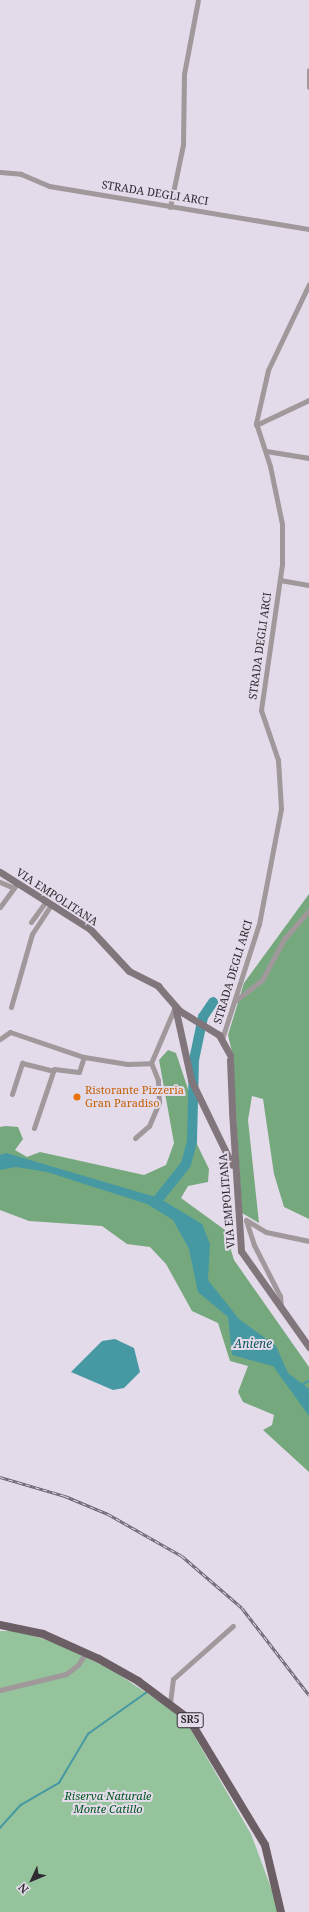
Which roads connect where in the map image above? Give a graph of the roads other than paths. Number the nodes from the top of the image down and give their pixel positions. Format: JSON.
{"nodes":[{"id":1,"x":198,"y":0,"type":"edge"},
{"id":2,"x":309,"y":70,"type":"edge"},
{"id":3,"x":309,"y":87,"type":"edge"},
{"id":4,"x":0,"y":172,"type":"edge"},
{"id":5,"x":170,"y":206,"type":"junction"},
{"id":6,"x":309,"y":229,"type":"edge"},
{"id":7,"x":309,"y":284,"type":"edge"},
{"id":8,"x":309,"y":400,"type":"edge"},
{"id":9,"x":256,"y":424,"type":"junction"},
{"id":10,"x":266,"y":451,"type":"junction"},
{"id":11,"x":309,"y":458,"type":"edge"},
{"id":12,"x":280,"y":580,"type":"junction"},
{"id":13,"x":309,"y":585,"type":"edge"},
{"id":14,"x":0,"y":872,"type":"edge"},
{"id":15,"x":0,"y":882,"type":"edge"},
{"id":16,"x":15,"y":886,"type":"junction"},
{"id":17,"x":47,"y":904,"type":"junction"},
{"id":18,"x":0,"y":907,"type":"edge"},
{"id":19,"x":309,"y":910,"type":"edge"},
{"id":20,"x":31,"y":922,"type":"dead end"},
{"id":21,"x":235,"y":1001,"type":"junction"},
{"id":22,"x":11,"y":1007,"type":"dead end"},
{"id":23,"x":174,"y":1007,"type":"junction"},
{"id":24,"x":190,"y":1019,"type":"junction"},
{"id":25,"x":179,"y":1031,"type":"junction"},
{"id":26,"x":220,"y":1036,"type":"junction"},
{"id":27,"x":0,"y":1039,"type":"edge"},
{"id":28,"x":84,"y":1057,"type":"junction"},
{"id":29,"x":151,"y":1063,"type":"junction"},
{"id":30,"x":53,"y":1071,"type":"junction"},
{"id":31,"x":12,"y":1094,"type":"dead end"},
{"id":32,"x":34,"y":1128,"type":"dead end"},
{"id":33,"x":232,"y":1128,"type":"junction"},
{"id":34,"x":218,"y":1130,"type":"junction"},
{"id":35,"x":136,"y":1138,"type":"dead end"},
{"id":36,"x":235,"y":1173,"type":"junction"},
{"id":37,"x":309,"y":1241,"type":"edge"},
{"id":38,"x":280,"y":1308,"type":"junction"},
{"id":39,"x":309,"y":1347,"type":"edge"},
{"id":40,"x":0,"y":1625,"type":"edge"},
{"id":41,"x":233,"y":1626,"type":"dead end"},
{"id":42,"x":86,"y":1652,"type":"junction"},
{"id":43,"x":0,"y":1690,"type":"edge"},
{"id":44,"x":170,"y":1702,"type":"junction"},
{"id":45,"x":281,"y":1912,"type":"edge"}],
"edges":[{"from":1,"to":5,"type":"street"},
{"from":2,"to":3,"type":"street"},
{"from":4,"to":5,"type":"street","name":"STRADA DEGLI ARCI"},
{"from":5,"to":6,"type":"street","name":"STRADA DEGLI ARCI"},
{"from":7,"to":9,"type":"street"},
{"from":8,"to":9,"type":"street"},
{"from":9,"to":10,"type":"street","name":"STRADA DEGLI ARCI"},
{"from":10,"to":11,"type":"street"},
{"from":10,"to":12,"type":"street","name":"STRADA DEGLI ARCI"},
{"from":12,"to":13,"type":"street"},
{"from":12,"to":21,"type":"street","name":"STRADA DEGLI ARCI"},
{"from":14,"to":16,"type":"main road","name":"VIA EMPOLITANA"},
{"from":15,"to":16,"type":"street"},
{"from":16,"to":17,"type":"main road","name":"VIA EMPOLITANA"},
{"from":16,"to":18,"type":"street"},
{"from":17,"to":20,"type":"street"},
{"from":17,"to":22,"type":"street"},
{"from":17,"to":23,"type":"main road","name":"VIA EMPOLITANA"},
{"from":19,"to":21,"type":"street"},
{"from":21,"to":26,"type":"street","name":"STRADA DEGLI ARCI"},
{"from":23,"to":24,"type":"main road","name":"VIA EMPOLITANA"},
{"from":23,"to":25,"type":"main road"},
{"from":23,"to":29,"type":"street"},
{"from":24,"to":25,"type":"main road"},
{"from":24,"to":26,"type":"main road","name":"VIA EMPOLITANA"},
{"from":25,"to":34,"type":"main road"},
{"from":26,"to":33,"type":"main road","name":"VIA EMPOLITANA"},
{"from":27,"to":28,"type":"street"},
{"from":28,"to":29,"type":"street"},
{"from":28,"to":30,"type":"street"},
{"from":29,"to":35,"type":"street"},
{"from":30,"to":31,"type":"street"},
{"from":30,"to":32,"type":"street"},
{"from":33,"to":34,"type":"main road"},
{"from":33,"to":36,"type":"main road","name":"VIA EMPOLITANA"},
{"from":34,"to":36,"type":"main road"},
{"from":36,"to":38,"type":"main road","name":"VIA EMPOLITANA"},
{"from":37,"to":38,"type":"street"},
{"from":38,"to":39,"type":"main road","name":"VIA EMPOLITANA"},
{"from":40,"to":42,"type":"main road","number":"SR5"},
{"from":41,"to":44,"type":"street"},
{"from":42,"to":43,"type":"street"},
{"from":42,"to":44,"type":"main road","number":"SR5"},
{"from":44,"to":45,"type":"main road","number":"SR5"}]}
